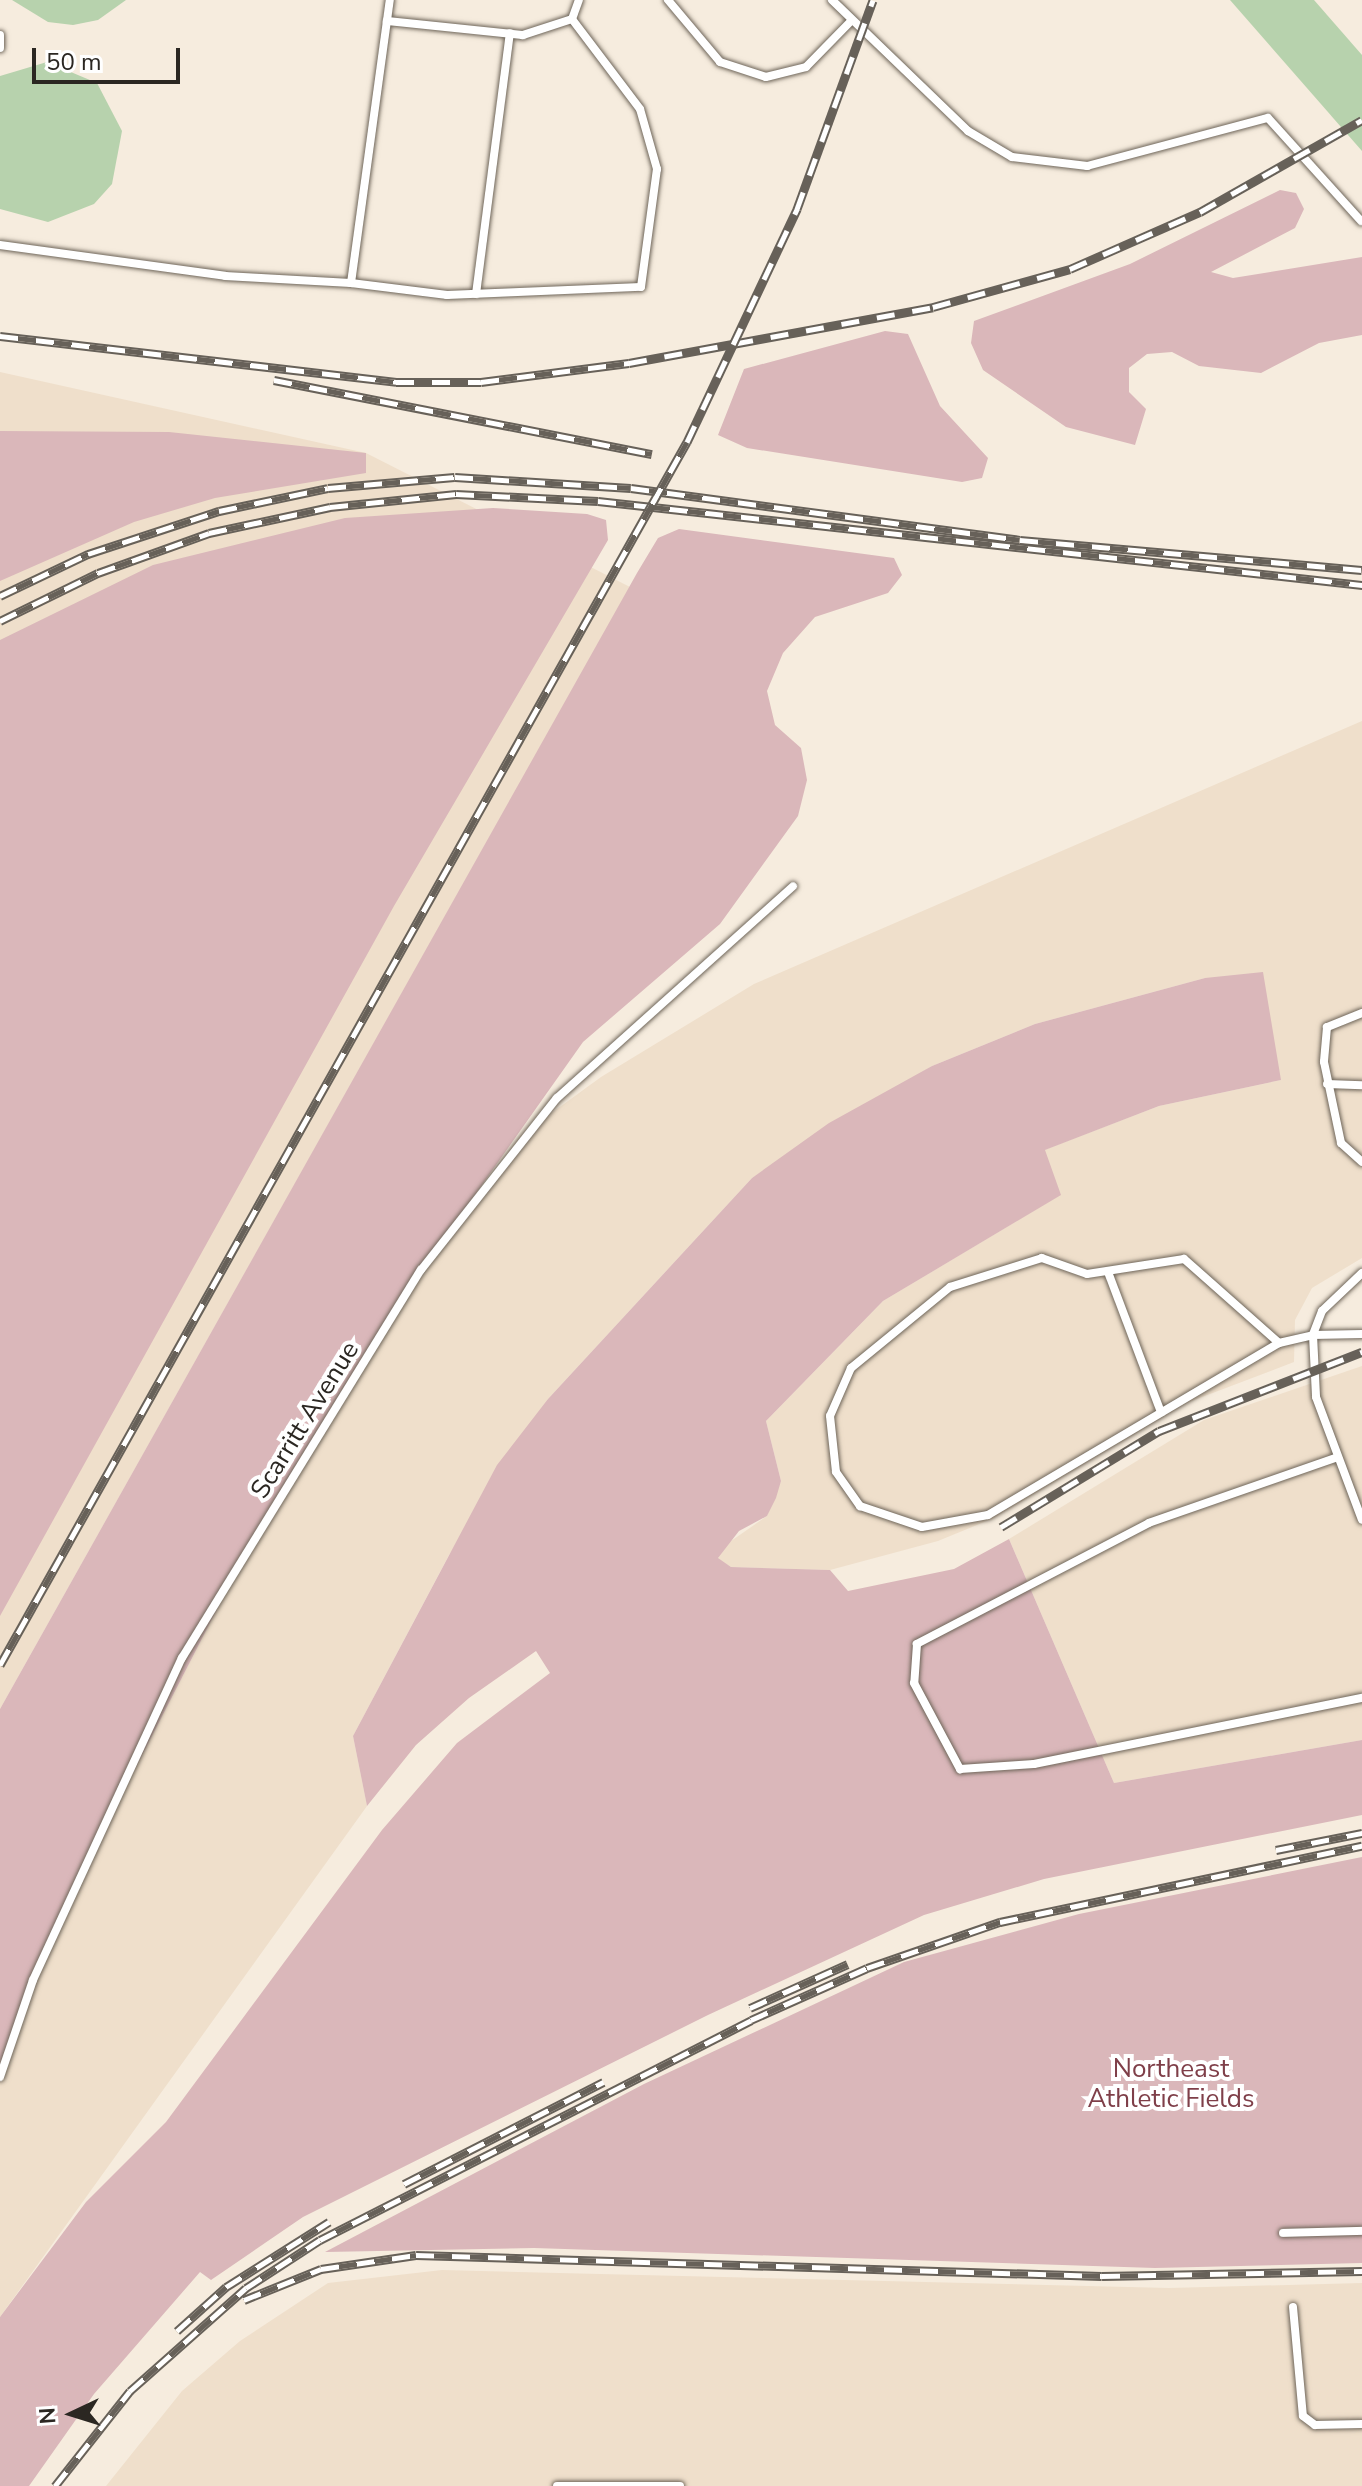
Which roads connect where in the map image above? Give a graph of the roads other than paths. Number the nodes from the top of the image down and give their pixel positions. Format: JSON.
{"nodes":[{"id":1,"x":390,"y":0,"type":"edge"},
{"id":2,"x":579,"y":0,"type":"edge"},
{"id":3,"x":668,"y":0,"type":"edge"},
{"id":4,"x":832,"y":0,"type":"edge"},
{"id":5,"x":572,"y":19,"type":"junction"},
{"id":6,"x":387,"y":21,"type":"junction"},
{"id":7,"x":851,"y":21,"type":"junction"},
{"id":8,"x":510,"y":33,"type":"junction"},
{"id":9,"x":0,"y":35,"type":"edge"},
{"id":10,"x":0,"y":48,"type":"edge"},
{"id":11,"x":1361,"y":221,"type":"edge"},
{"id":12,"x":0,"y":245,"type":"edge"},
{"id":13,"x":351,"y":283,"type":"junction"},
{"id":14,"x":476,"y":294,"type":"junction"},
{"id":15,"x":793,"y":886,"type":"dead end"},
{"id":16,"x":1362,"y":1013,"type":"edge"},
{"id":17,"x":1327,"y":1084,"type":"junction"},
{"id":18,"x":1362,"y":1085,"type":"edge"},
{"id":19,"x":1362,"y":1162,"type":"edge"},
{"id":20,"x":1108,"y":1272,"type":"junction"},
{"id":21,"x":1362,"y":1273,"type":"edge"},
{"id":22,"x":1362,"y":1334,"type":"edge"},
{"id":23,"x":1313,"y":1335,"type":"junction"},
{"id":24,"x":1279,"y":1343,"type":"junction"},
{"id":25,"x":1161,"y":1412,"type":"junction"},
{"id":26,"x":1338,"y":1457,"type":"junction"},
{"id":27,"x":1362,"y":1520,"type":"edge"},
{"id":28,"x":1362,"y":1698,"type":"edge"},
{"id":29,"x":0,"y":2077,"type":"edge"},
{"id":30,"x":1362,"y":2231,"type":"edge"},
{"id":31,"x":1283,"y":2233,"type":"dead end"},
{"id":32,"x":1293,"y":2307,"type":"dead end"},
{"id":33,"x":1362,"y":2424,"type":"edge"},
{"id":34,"x":557,"y":2486,"type":"edge"},
{"id":35,"x":680,"y":2486,"type":"edge"}],
"edges":[{"from":1,"to":6,"type":"lane"},
{"from":2,"to":5,"type":"lane"},
{"from":3,"to":7,"type":"lane"},
{"from":4,"to":7,"type":"lane"},
{"from":5,"to":8,"type":"lane"},
{"from":5,"to":14,"type":"lane"},
{"from":6,"to":8,"type":"lane"},
{"from":6,"to":13,"type":"lane"},
{"from":7,"to":11,"type":"lane"},
{"from":8,"to":14,"type":"lane"},
{"from":9,"to":10,"type":"lane"},
{"from":12,"to":13,"type":"lane"},
{"from":13,"to":14,"type":"lane"},
{"from":15,"to":29,"type":"lane","name":"Scarritt Avenue"},
{"from":16,"to":17,"type":"lane"},
{"from":17,"to":18,"type":"lane"},
{"from":17,"to":19,"type":"lane"},
{"from":20,"to":24,"type":"lane"},
{"from":20,"to":25,"type":"lane"},
{"from":20,"to":25,"type":"lane"},
{"from":21,"to":23,"type":"lane"},
{"from":22,"to":23,"type":"lane"},
{"from":23,"to":24,"type":"lane"},
{"from":23,"to":26,"type":"lane"},
{"from":24,"to":25,"type":"lane"},
{"from":26,"to":27,"type":"lane"},
{"from":26,"to":28,"type":"lane"},
{"from":30,"to":31,"type":"lane"},
{"from":32,"to":33,"type":"lane"},
{"from":34,"to":35,"type":"lane"}]}
